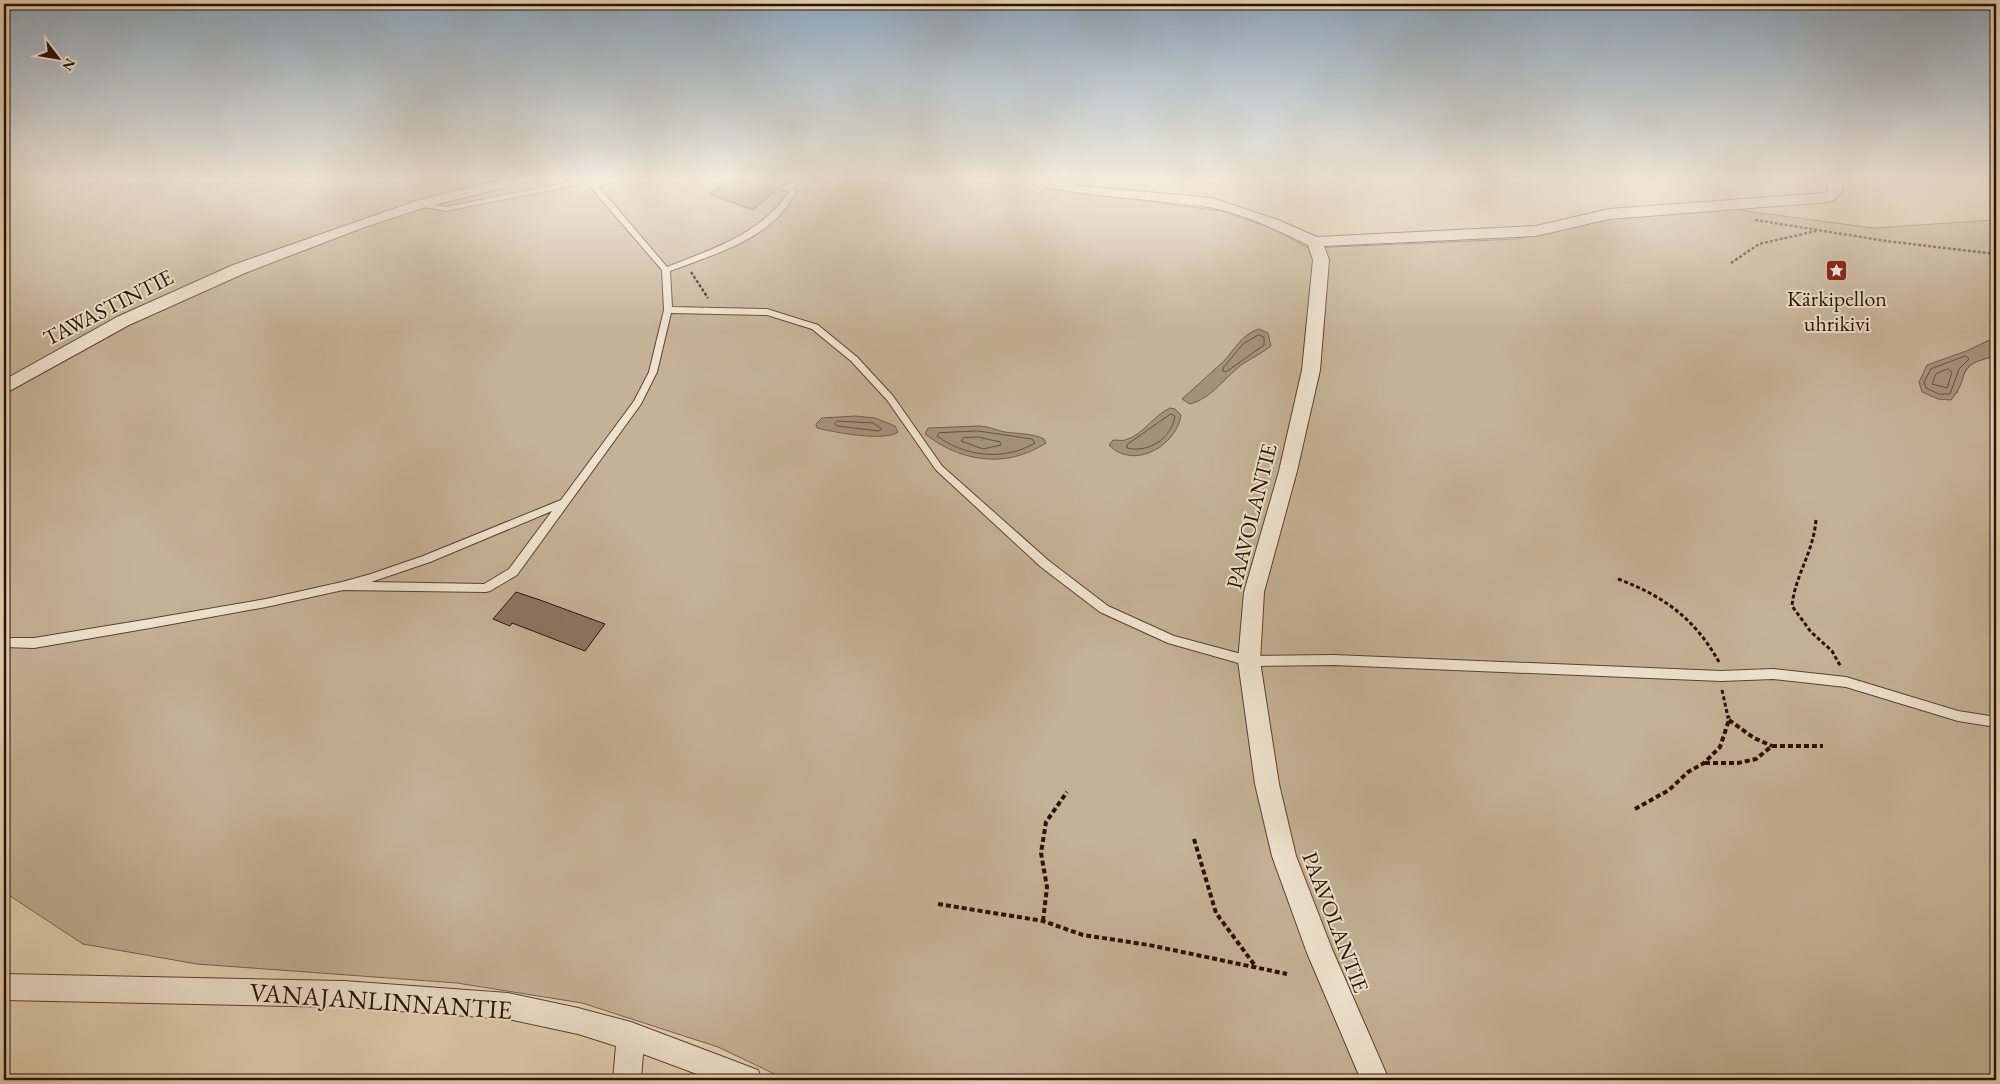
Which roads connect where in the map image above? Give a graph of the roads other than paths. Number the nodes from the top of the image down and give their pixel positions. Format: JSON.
{"nodes":[{"id":1,"x":346,"y":230,"type":"edge"},
{"id":2,"x":631,"y":230,"type":"edge"},
{"id":3,"x":756,"y":230,"type":"edge"},
{"id":4,"x":1287,"y":230,"type":"edge"},
{"id":5,"x":1542,"y":230,"type":"edge"},
{"id":6,"x":1315,"y":242,"type":"junction"},
{"id":7,"x":666,"y":270,"type":"junction"},
{"id":8,"x":668,"y":310,"type":"junction"},
{"id":9,"x":4,"y":388,"type":"edge"},
{"id":10,"x":565,"y":502,"type":"junction"},
{"id":11,"x":343,"y":586,"type":"junction"},
{"id":12,"x":4,"y":643,"type":"edge"},
{"id":13,"x":1249,"y":661,"type":"junction"},
{"id":14,"x":1996,"y":722,"type":"edge"},
{"id":15,"x":4,"y":987,"type":"edge"},
{"id":16,"x":631,"y":1036,"type":"junction"},
{"id":17,"x":627,"y":1080,"type":"edge"},
{"id":18,"x":748,"y":1080,"type":"edge"},
{"id":19,"x":1374,"y":1080,"type":"edge"}],
"edges":[{"from":1,"to":9,"type":"street","name":"TAWASTINTIE"},
{"from":2,"to":7,"type":"lane"},
{"from":3,"to":7,"type":"lane"},
{"from":4,"to":6,"type":"street"},
{"from":5,"to":6,"type":"street"},
{"from":6,"to":13,"type":"street","name":"PAAVOLANTIE"},
{"from":7,"to":8,"type":"lane"},
{"from":8,"to":10,"type":"lane"},
{"from":8,"to":13,"type":"lane"},
{"from":10,"to":11,"type":"lane"},
{"from":10,"to":11,"type":"lane"},
{"from":11,"to":12,"type":"lane"},
{"from":13,"to":14,"type":"lane"},
{"from":13,"to":19,"type":"street","name":"PAAVOLANTIE"},
{"from":15,"to":16,"type":"street","name":"VANAJANLINNANTIE"},
{"from":16,"to":17,"type":"street"},
{"from":16,"to":18,"type":"street","name":"VANAJANLINNANTIE"}]}
